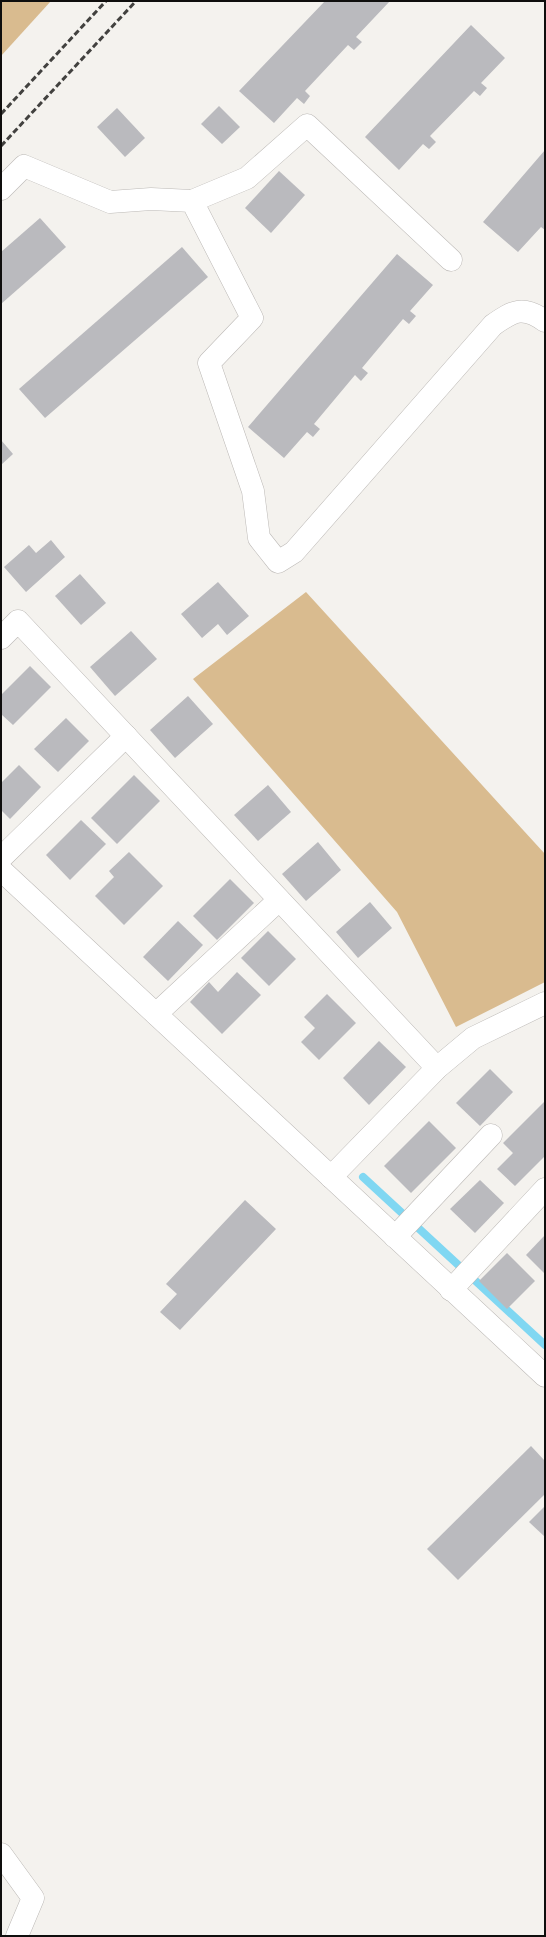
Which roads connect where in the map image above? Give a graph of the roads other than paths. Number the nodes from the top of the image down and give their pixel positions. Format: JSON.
{"nodes":[{"id":1,"x":1,"y":189,"type":"edge"},
{"id":2,"x":192,"y":201,"type":"junction"},
{"id":3,"x":451,"y":260,"type":"dead end"},
{"id":4,"x":545,"y":320,"type":"edge"},
{"id":5,"x":1,"y":638,"type":"edge"},
{"id":6,"x":126,"y":736,"type":"junction"},
{"id":7,"x":1,"y":858,"type":"edge"},
{"id":8,"x":1,"y":870,"type":"edge"},
{"id":9,"x":279,"y":900,"type":"junction"},
{"id":10,"x":545,"y":1003,"type":"edge"},
{"id":11,"x":156,"y":1014,"type":"junction"},
{"id":12,"x":437,"y":1068,"type":"junction"},
{"id":13,"x":491,"y":1135,"type":"dead end"},
{"id":14,"x":331,"y":1177,"type":"junction"},
{"id":15,"x":545,"y":1189,"type":"edge"},
{"id":16,"x":395,"y":1237,"type":"junction"},
{"id":17,"x":451,"y":1290,"type":"junction"},
{"id":18,"x":545,"y":1376,"type":"edge"},
{"id":19,"x":1,"y":1854,"type":"edge"},
{"id":20,"x":18,"y":1936,"type":"edge"}],
"edges":[{"from":1,"to":2,"type":"street"},
{"from":2,"to":3,"type":"street"},
{"from":2,"to":4,"type":"street"},
{"from":5,"to":6,"type":"street"},
{"from":6,"to":7,"type":"street"},
{"from":6,"to":9,"type":"street"},
{"from":8,"to":11,"type":"street"},
{"from":9,"to":11,"type":"street"},
{"from":9,"to":12,"type":"street"},
{"from":10,"to":12,"type":"street"},
{"from":11,"to":14,"type":"street"},
{"from":12,"to":14,"type":"street"},
{"from":13,"to":16,"type":"street"},
{"from":14,"to":16,"type":"street"},
{"from":15,"to":17,"type":"street"},
{"from":16,"to":17,"type":"street"},
{"from":17,"to":18,"type":"street"},
{"from":19,"to":20,"type":"street"}]}
